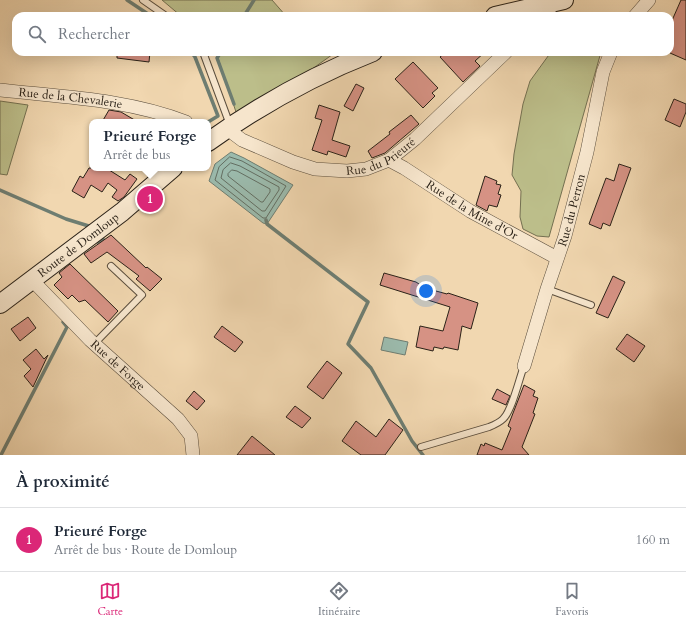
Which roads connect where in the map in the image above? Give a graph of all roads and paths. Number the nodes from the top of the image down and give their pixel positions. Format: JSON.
{"nodes":[{"id":1,"x":143,"y":0,"type":"edge"},
{"id":2,"x":649,"y":0,"type":"edge"},
{"id":3,"x":553,"y":6,"type":"edge"},
{"id":4,"x":160,"y":12,"type":"edge"},
{"id":5,"x":518,"y":12,"type":"edge"},
{"id":6,"x":638,"y":12,"type":"edge"},
{"id":7,"x":204,"y":56,"type":"edge"},
{"id":8,"x":363,"y":56,"type":"edge"},
{"id":9,"x":502,"y":56,"type":"edge"},
{"id":10,"x":609,"y":56,"type":"edge"},
{"id":11,"x":0,"y":90,"type":"edge"},
{"id":12,"x":178,"y":119,"type":"edge"},
{"id":13,"x":230,"y":126,"type":"junction"},
{"id":14,"x":211,"y":139,"type":"edge"},
{"id":15,"x":389,"y":160,"type":"junction"},
{"id":16,"x":170,"y":171,"type":"edge"},
{"id":17,"x":557,"y":258,"type":"junction"},
{"id":18,"x":111,"y":266,"type":"dead end"},
{"id":19,"x":32,"y":280,"type":"junction"},
{"id":20,"x":547,"y":289,"type":"junction"},
{"id":21,"x":0,"y":304,"type":"edge"},
{"id":22,"x":591,"y":305,"type":"dead end"},
{"id":23,"x":94,"y":344,"type":"junction"},
{"id":24,"x":524,"y":366,"type":"joint"},
{"id":25,"x":421,"y":447,"type":"dead end"},
{"id":26,"x":193,"y":455,"type":"edge"}],
"edges":[{"from":1,"to":4,"type":"lane"},
{"from":2,"to":6,"type":"street"},
{"from":3,"to":5,"type":"street"},
{"from":7,"to":13,"type":"lane"},
{"from":8,"to":13,"type":"street"},
{"from":9,"to":15,"type":"street","name":"Rue du Prieuré"},
{"from":10,"to":17,"type":"street","name":"Rue du Perron"},
{"from":11,"to":12,"type":"street","name":"Rue de la Chevalerie"},
{"from":13,"to":14,"type":"street"},
{"from":13,"to":15,"type":"street","name":"Rue du Prieuré"},
{"from":15,"to":17,"type":"street","name":"Rue de la Mine d'Or"},
{"from":16,"to":19,"type":"street","name":"Route de Domloup"},
{"from":17,"to":20,"type":"street","name":"Rue du Perron"},
{"from":18,"to":23,"type":"lane"},
{"from":19,"to":21,"type":"street","name":"Route de Domloup"},
{"from":19,"to":23,"type":"street","name":"Rue de Forge"},
{"from":20,"to":22,"type":"lane"},
{"from":20,"to":24,"type":"street","name":"Rue du Perron"},
{"from":23,"to":26,"type":"street","name":"Rue de Forge"},
{"from":24,"to":25,"type":"lane"}]}
